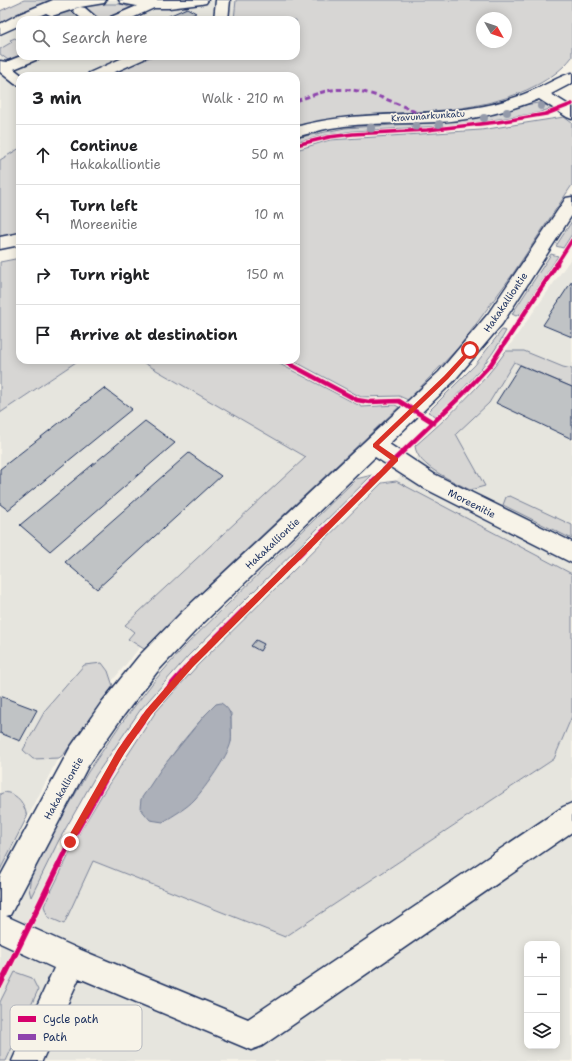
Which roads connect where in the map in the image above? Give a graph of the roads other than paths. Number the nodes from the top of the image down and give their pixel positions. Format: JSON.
{"nodes":[{"id":1,"x":65,"y":0,"type":"edge"},
{"id":2,"x":99,"y":0,"type":"edge"},
{"id":3,"x":126,"y":0,"type":"edge"},
{"id":4,"x":201,"y":0,"type":"edge"},
{"id":5,"x":223,"y":0,"type":"edge"},
{"id":6,"x":152,"y":4,"type":"junction"},
{"id":7,"x":80,"y":11,"type":"dead end"},
{"id":8,"x":27,"y":16,"type":"tunnel mouth"},
{"id":9,"x":43,"y":16,"type":"tunnel mouth"},
{"id":10,"x":87,"y":16,"type":"edge"},
{"id":11,"x":125,"y":16,"type":"edge"},
{"id":12,"x":221,"y":16,"type":"edge"},
{"id":13,"x":16,"y":21,"type":"edge"},
{"id":14,"x":16,"y":27,"type":"edge"},
{"id":15,"x":0,"y":30,"type":"edge"},
{"id":16,"x":0,"y":34,"type":"edge"},
{"id":17,"x":21,"y":60,"type":"edge"},
{"id":18,"x":131,"y":60,"type":"edge"},
{"id":19,"x":572,"y":62,"type":"edge"},
{"id":20,"x":2,"y":66,"type":"edge"},
{"id":21,"x":103,"y":72,"type":"edge"},
{"id":22,"x":16,"y":78,"type":"edge"},
{"id":23,"x":562,"y":83,"type":"edge"},
{"id":24,"x":541,"y":94,"type":"junction"},
{"id":25,"x":572,"y":98,"type":"edge"},
{"id":26,"x":572,"y":114,"type":"edge"},
{"id":27,"x":300,"y":131,"type":"edge"},
{"id":28,"x":572,"y":202,"type":"edge"},
{"id":29,"x":16,"y":241,"type":"edge"},
{"id":30,"x":0,"y":243,"type":"edge"},
{"id":31,"x":375,"y":446,"type":"junction"},
{"id":32,"x":572,"y":553,"type":"edge"},
{"id":33,"x":572,"y":816,"type":"edge"},
{"id":34,"x":0,"y":905,"type":"edge"},
{"id":35,"x":0,"y":928,"type":"edge"},
{"id":36,"x":72,"y":961,"type":"junction"},
{"id":37,"x":52,"y":1005,"type":"edge"},
{"id":38,"x":32,"y":1051,"type":"edge"},
{"id":39,"x":27,"y":1061,"type":"edge"}],
"edges":[{"from":1,"to":8,"type":"street"},
{"from":2,"to":9,"type":"street"},
{"from":3,"to":6,"type":"street"},
{"from":4,"to":6,"type":"street"},
{"from":5,"to":12,"type":"street"},
{"from":6,"to":11,"type":"street"},
{"from":7,"to":10,"type":"street"},
{"from":13,"to":15,"type":"street"},
{"from":14,"to":16,"type":"street"},
{"from":17,"to":20,"type":"street"},
{"from":18,"to":21,"type":"street"},
{"from":19,"to":23,"type":"street"},
{"from":20,"to":22,"type":"street"},
{"from":23,"to":24,"type":"street","name":"Kravunarkunkatu"},
{"from":23,"to":25,"type":"street"},
{"from":24,"to":26,"type":"street"},
{"from":24,"to":27,"type":"street","name":"Kravunarkunkatu"},
{"from":28,"to":31,"type":"street","name":"Hakakalliontie"},
{"from":29,"to":30,"type":"street"},
{"from":31,"to":32,"type":"street","name":"Moreenitie"},
{"from":31,"to":34,"type":"street","name":"Hakakalliontie"},
{"from":33,"to":36,"type":"street"},
{"from":35,"to":36,"type":"street"},
{"from":36,"to":37,"type":"street"},
{"from":38,"to":39,"type":"street"}]}
